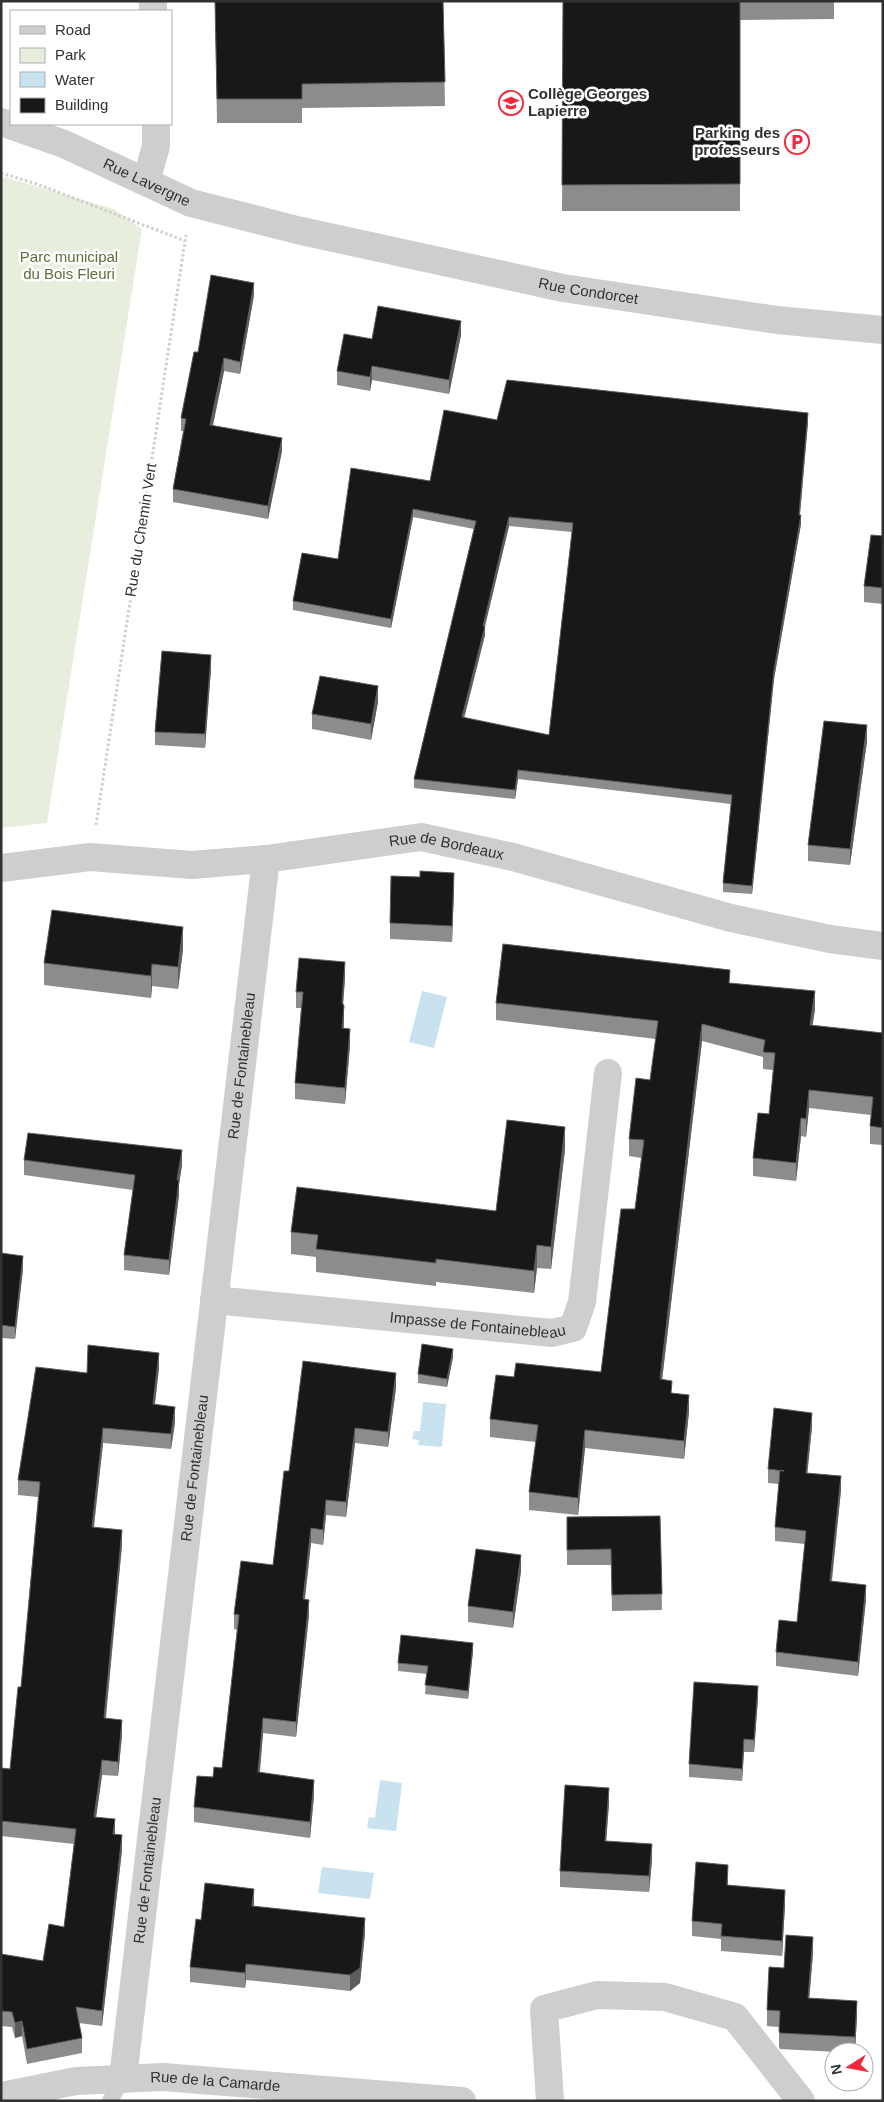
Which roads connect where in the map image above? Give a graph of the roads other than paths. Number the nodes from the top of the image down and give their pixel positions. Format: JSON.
{"nodes":[{"id":1,"x":1,"y":122,"type":"edge"},
{"id":2,"x":156,"y":125,"type":"edge"},
{"id":3,"x":146,"y":182,"type":"junction"},
{"id":4,"x":297,"y":230,"type":"joint"},
{"id":5,"x":883,"y":330,"type":"edge"},
{"id":6,"x":266,"y":859,"type":"junction"},
{"id":7,"x":1,"y":868,"type":"edge"},
{"id":8,"x":883,"y":946,"type":"edge"},
{"id":9,"x":608,"y":1073,"type":"dead end"},
{"id":10,"x":214,"y":1300,"type":"junction"},
{"id":11,"x":116,"y":2089,"type":"edge"},
{"id":12,"x":1,"y":2096,"type":"edge"},
{"id":13,"x":462,"y":2101,"type":"edge"},
{"id":14,"x":550,"y":2101,"type":"edge"},
{"id":15,"x":801,"y":2101,"type":"edge"}],
"edges":[{"from":1,"to":3,"type":"street","name":"Rue Lavergne"},
{"from":2,"to":3,"type":"street"},
{"from":3,"to":4,"type":"street","name":"Rue Lavergne"},
{"from":4,"to":5,"type":"street","name":"Rue Condorcet"},
{"from":6,"to":7,"type":"street","name":"Rue de Bordeaux"},
{"from":6,"to":8,"type":"street","name":"Rue de Bordeaux"},
{"from":6,"to":10,"type":"street","name":"Rue de Fontainebleau"},
{"from":9,"to":10,"type":"street","name":"Impasse de Fontainebleau"},
{"from":10,"to":11,"type":"street","name":"Rue de Fontainebleau"},
{"from":11,"to":12,"type":"street","name":"Rue de la Camarde"},
{"from":11,"to":13,"type":"street","name":"Rue de la Camarde"},
{"from":14,"to":15,"type":"street"}]}
